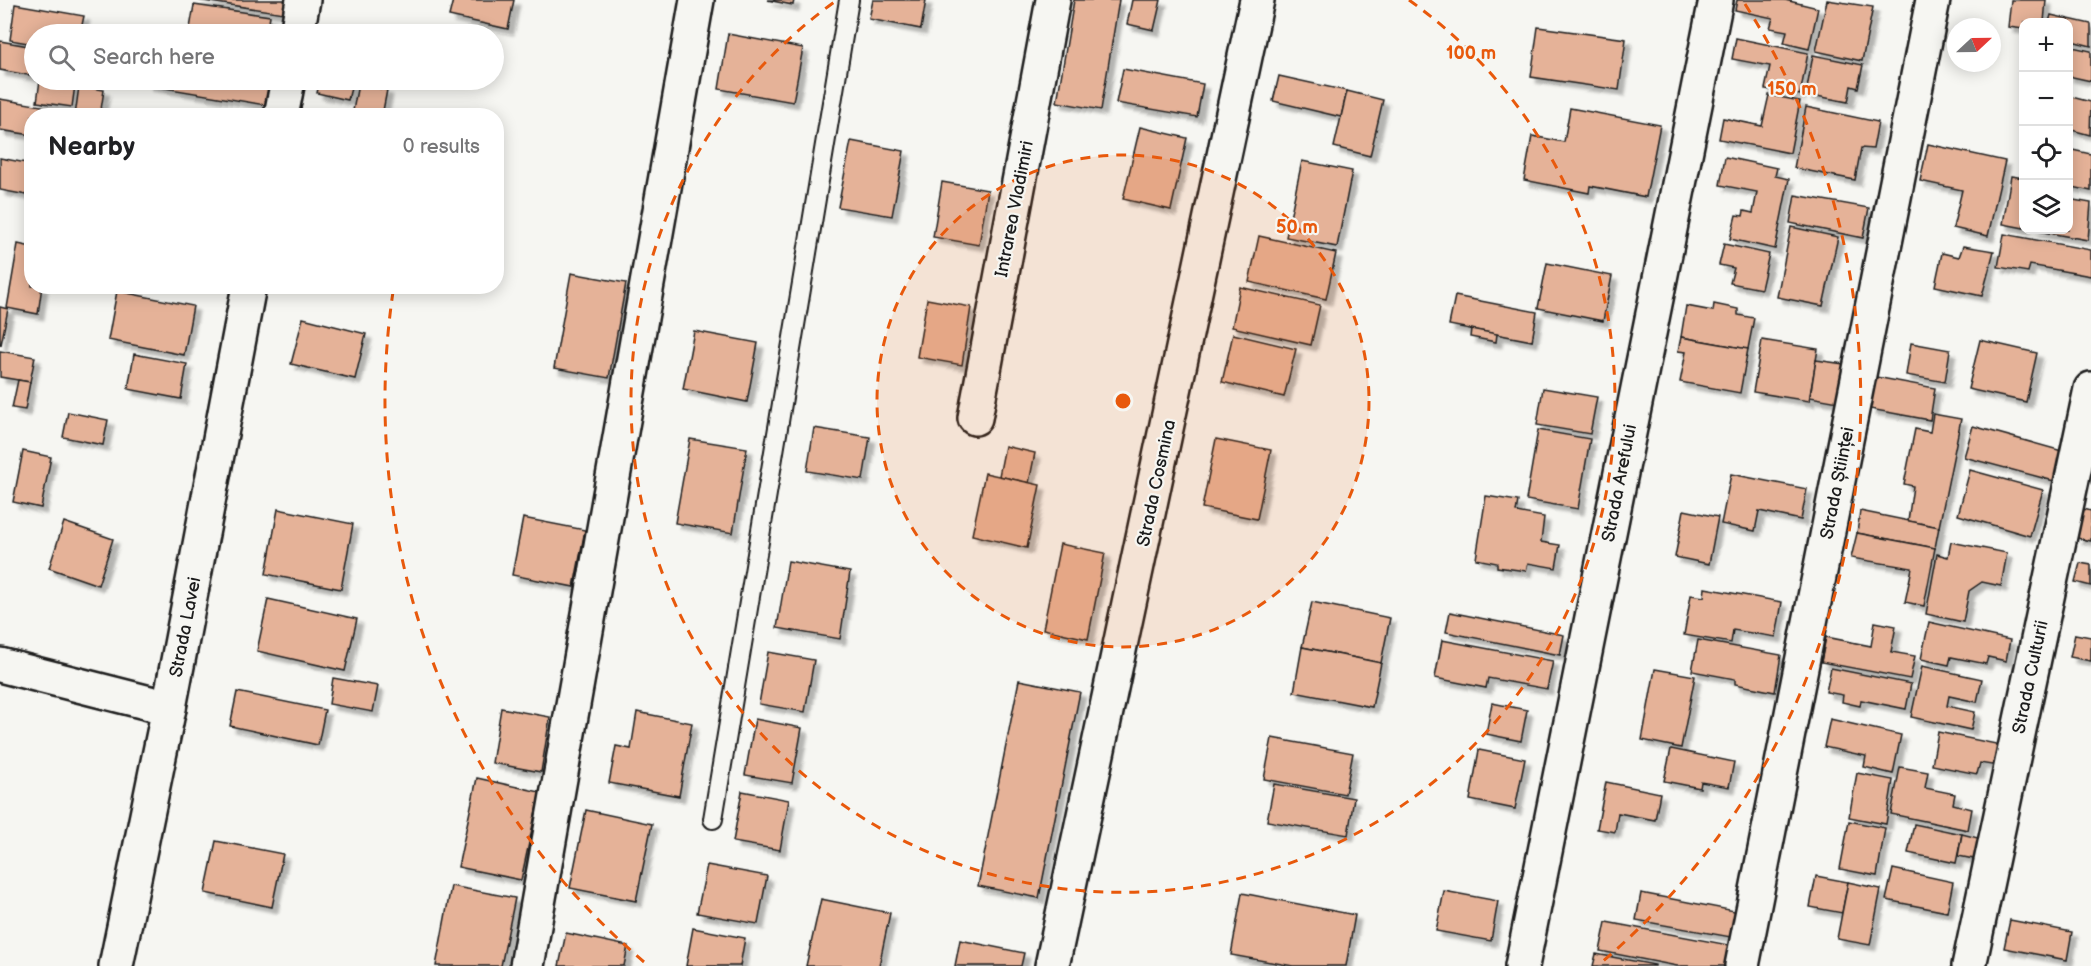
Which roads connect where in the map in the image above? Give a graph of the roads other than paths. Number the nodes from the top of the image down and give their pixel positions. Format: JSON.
{"nodes":[{"id":1,"x":303,"y":0,"type":"edge"},
{"id":2,"x":698,"y":0,"type":"edge"},
{"id":3,"x":849,"y":0,"type":"edge"},
{"id":4,"x":1053,"y":0,"type":"edge"},
{"id":5,"x":1257,"y":0,"type":"edge"},
{"id":6,"x":1716,"y":0,"type":"edge"},
{"id":7,"x":1933,"y":0,"type":"edge"},
{"id":8,"x":299,"y":24,"type":"edge"},
{"id":9,"x":286,"y":90,"type":"edge"},
{"id":10,"x":283,"y":108,"type":"edge"},
{"id":11,"x":247,"y":294,"type":"edge"},
{"id":12,"x":2091,"y":388,"type":"edge"},
{"id":13,"x":975,"y":418,"type":"dead end"},
{"id":14,"x":0,"y":665,"type":"edge"},
{"id":15,"x":169,"y":708,"type":"junction"},
{"id":16,"x":713,"y":819,"type":"dead end"},
{"id":17,"x":116,"y":966,"type":"edge"},
{"id":18,"x":527,"y":966,"type":"edge"},
{"id":19,"x":1052,"y":966,"type":"edge"},
{"id":20,"x":1522,"y":966,"type":"edge"},
{"id":21,"x":1742,"y":966,"type":"edge"},
{"id":22,"x":1969,"y":966,"type":"edge"}],
"edges":[{"from":1,"to":8,"type":"street"},
{"from":2,"to":18,"type":"street"},
{"from":3,"to":16,"type":"lane"},
{"from":4,"to":13,"type":"street","name":"Intrarea Vladimiri"},
{"from":5,"to":19,"type":"street","name":"Strada Cosmina"},
{"from":6,"to":20,"type":"street","name":"Strada Arefului"},
{"from":7,"to":21,"type":"street","name":"Strada Științei"},
{"from":9,"to":10,"type":"street"},
{"from":11,"to":15,"type":"street","name":"Strada Lavei"},
{"from":12,"to":22,"type":"street","name":"Strada Culturii"},
{"from":14,"to":15,"type":"street"},
{"from":15,"to":17,"type":"street","name":"Strada Lavei"}]}
